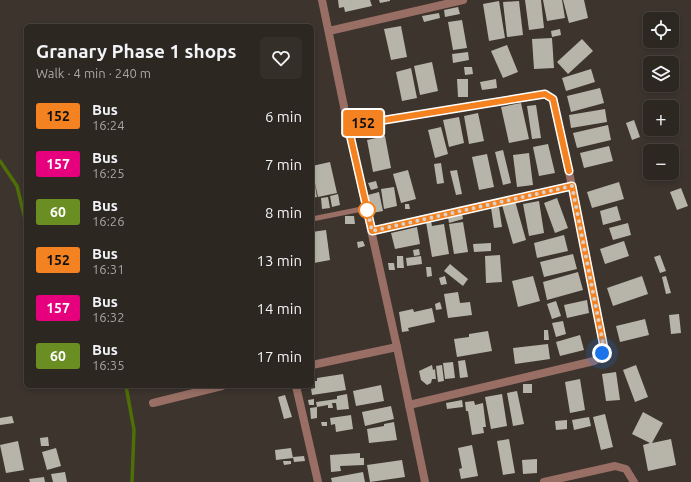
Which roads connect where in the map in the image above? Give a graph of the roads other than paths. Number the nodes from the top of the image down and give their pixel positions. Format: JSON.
{"nodes":[{"id":1,"x":322,"y":0,"type":"edge"},
{"id":2,"x":463,"y":0,"type":"edge"},
{"id":3,"x":329,"y":31,"type":"junction"},
{"id":4,"x":348,"y":126,"type":"junction"},
{"id":5,"x":572,"y":186,"type":"junction"},
{"id":6,"x":367,"y":208,"type":"junction"},
{"id":7,"x":314,"y":219,"type":"edge"},
{"id":8,"x":372,"y":231,"type":"junction"},
{"id":9,"x":397,"y":347,"type":"junction"},
{"id":10,"x":314,"y":364,"type":"edge"},
{"id":11,"x":214,"y":388,"type":"edge"},
{"id":12,"x":296,"y":388,"type":"edge"},
{"id":13,"x":152,"y":403,"type":"dead end"},
{"id":14,"x":409,"y":405,"type":"junction"},
{"id":15,"x":318,"y":482,"type":"edge"},
{"id":16,"x":425,"y":482,"type":"edge"},
{"id":17,"x":544,"y":482,"type":"edge"},
{"id":18,"x":634,"y":482,"type":"edge"}],
"edges":[{"from":1,"to":3,"type":"street"},
{"from":2,"to":3,"type":"street"},
{"from":3,"to":4,"type":"street"},
{"from":4,"to":5,"type":"street"},
{"from":4,"to":6,"type":"street"},
{"from":5,"to":8,"type":"street"},
{"from":5,"to":14,"type":"street"},
{"from":6,"to":7,"type":"lane"},
{"from":6,"to":8,"type":"street"},
{"from":8,"to":9,"type":"street"},
{"from":9,"to":10,"type":"street"},
{"from":9,"to":14,"type":"street"},
{"from":11,"to":13,"type":"street"},
{"from":12,"to":15,"type":"street"},
{"from":14,"to":16,"type":"street"},
{"from":17,"to":18,"type":"street"}]}
